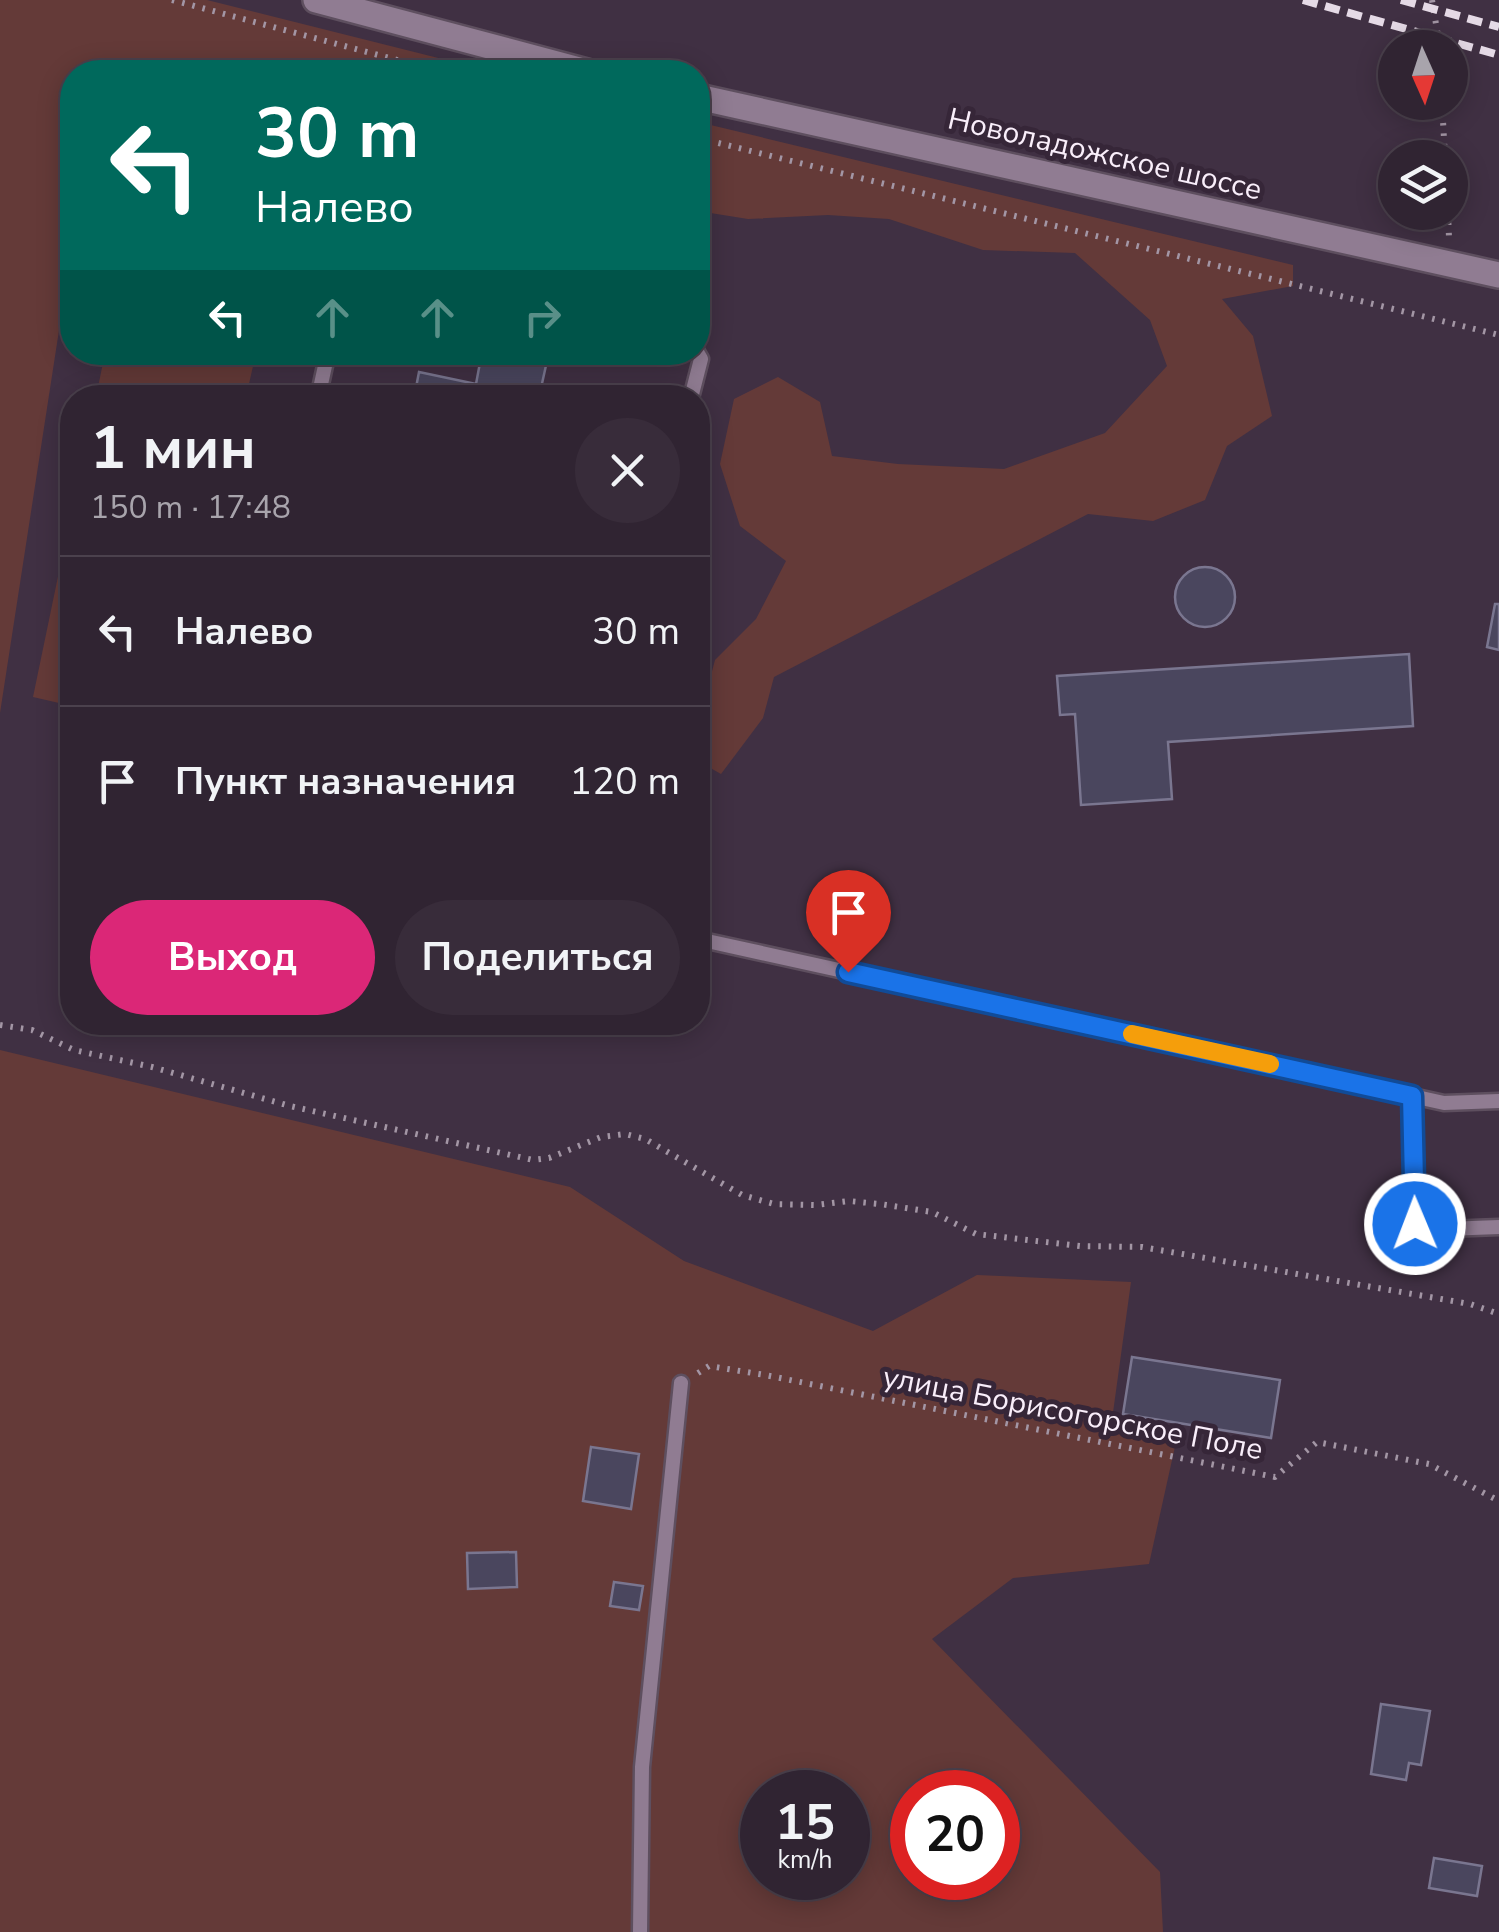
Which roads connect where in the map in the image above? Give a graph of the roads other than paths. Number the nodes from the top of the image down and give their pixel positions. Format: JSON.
{"nodes":[{"id":1,"x":316,"y":0,"type":"edge"},
{"id":2,"x":539,"y":60,"type":"edge"},
{"id":3,"x":710,"y":100,"type":"edge"},
{"id":4,"x":1499,"y":274,"type":"edge"},
{"id":5,"x":710,"y":941,"type":"edge"},
{"id":6,"x":1412,"y":1096,"type":"junction"},
{"id":7,"x":1499,"y":1100,"type":"edge"},
{"id":8,"x":1499,"y":1226,"type":"edge"},
{"id":9,"x":681,"y":1383,"type":"road end"},
{"id":10,"x":640,"y":1932,"type":"edge"}],
"edges":[{"from":1,"to":2,"type":"main road"},
{"from":3,"to":4,"type":"main road","name":"Новоладожское шоссе"},
{"from":5,"to":6,"type":"lane"},
{"from":6,"to":7,"type":"lane"},
{"from":6,"to":8,"type":"lane"},
{"from":9,"to":10,"type":"lane"}]}
